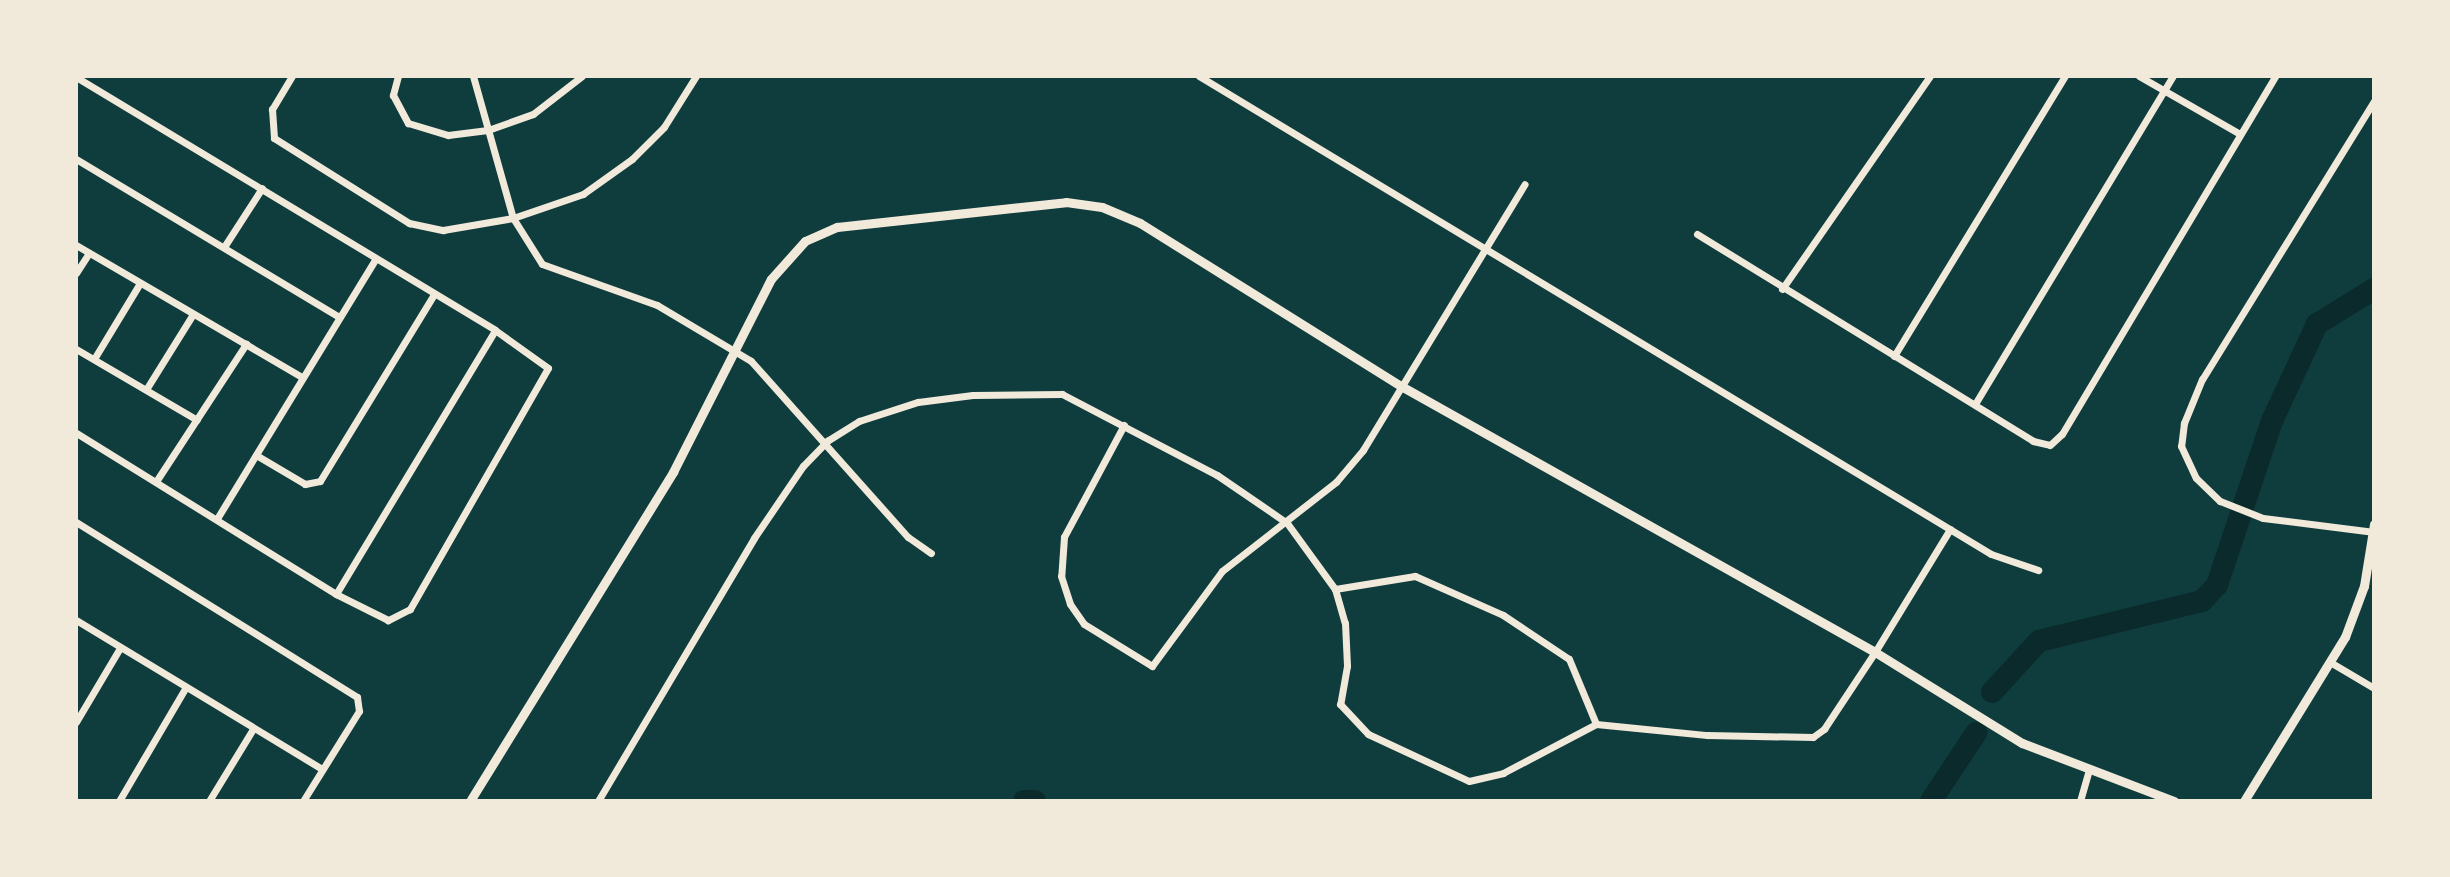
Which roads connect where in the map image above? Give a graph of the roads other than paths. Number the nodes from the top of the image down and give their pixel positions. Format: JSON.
{"nodes":[{"id":1,"x":292,"y":76,"type":"edge"},
{"id":2,"x":398,"y":76,"type":"edge"},
{"id":3,"x":473,"y":76,"type":"edge"},
{"id":4,"x":582,"y":76,"type":"edge"},
{"id":5,"x":696,"y":76,"type":"edge"},
{"id":6,"x":1199,"y":76,"type":"edge"},
{"id":7,"x":1930,"y":76,"type":"edge"},
{"id":8,"x":2065,"y":76,"type":"edge"},
{"id":9,"x":2139,"y":76,"type":"edge"},
{"id":10,"x":2173,"y":76,"type":"edge"},
{"id":11,"x":2275,"y":76,"type":"edge"},
{"id":12,"x":76,"y":77,"type":"edge"},
{"id":13,"x":2164,"y":90,"type":"junction"},
{"id":14,"x":2374,"y":101,"type":"edge"},
{"id":15,"x":488,"y":130,"type":"junction"},
{"id":16,"x":2240,"y":134,"type":"junction"},
{"id":17,"x":76,"y":159,"type":"edge"},
{"id":18,"x":1525,"y":184,"type":"dead end"},
{"id":19,"x":262,"y":188,"type":"junction"},
{"id":20,"x":513,"y":218,"type":"junction"},
{"id":21,"x":1697,"y":234,"type":"dead end"},
{"id":22,"x":76,"y":245,"type":"edge"},
{"id":23,"x":224,"y":247,"type":"junction"},
{"id":24,"x":1488,"y":248,"type":"junction"},
{"id":25,"x":89,"y":253,"type":"junction"},
{"id":26,"x":376,"y":258,"type":"junction"},
{"id":27,"x":76,"y":273,"type":"edge"},
{"id":28,"x":140,"y":283,"type":"junction"},
{"id":29,"x":1782,"y":289,"type":"junction"},
{"id":30,"x":434,"y":294,"type":"junction"},
{"id":31,"x":193,"y":314,"type":"junction"},
{"id":32,"x":339,"y":317,"type":"junction"},
{"id":33,"x":495,"y":330,"type":"junction"},
{"id":34,"x":246,"y":344,"type":"junction"},
{"id":35,"x":76,"y":349,"type":"edge"},
{"id":36,"x":731,"y":351,"type":"junction"},
{"id":37,"x":1894,"y":356,"type":"junction"},
{"id":38,"x":94,"y":359,"type":"junction"},
{"id":39,"x":302,"y":377,"type":"junction"},
{"id":40,"x":1401,"y":386,"type":"junction"},
{"id":41,"x":147,"y":388,"type":"junction"},
{"id":42,"x":1975,"y":404,"type":"junction"},
{"id":43,"x":197,"y":420,"type":"junction"},
{"id":44,"x":1124,"y":425,"type":"junction"},
{"id":45,"x":76,"y":433,"type":"edge"},
{"id":46,"x":827,"y":441,"type":"junction"},
{"id":47,"x":256,"y":455,"type":"junction"},
{"id":48,"x":157,"y":480,"type":"junction"},
{"id":49,"x":218,"y":517,"type":"junction"},
{"id":50,"x":76,"y":522,"type":"edge"},
{"id":51,"x":1287,"y":523,"type":"junction"},
{"id":52,"x":2374,"y":524,"type":"edge"},
{"id":53,"x":1950,"y":529,"type":"junction"},
{"id":54,"x":2374,"y":532,"type":"edge"},
{"id":55,"x":931,"y":553,"type":"dead end"},
{"id":56,"x":2038,"y":570,"type":"dead end"},
{"id":57,"x":1335,"y":589,"type":"junction"},
{"id":58,"x":336,"y":594,"type":"junction"},
{"id":59,"x":76,"y":620,"type":"edge"},
{"id":60,"x":120,"y":648,"type":"junction"},
{"id":61,"x":1875,"y":652,"type":"junction"},
{"id":62,"x":2330,"y":662,"type":"junction"},
{"id":63,"x":186,"y":687,"type":"junction"},
{"id":64,"x":2374,"y":688,"type":"edge"},
{"id":65,"x":76,"y":722,"type":"edge"},
{"id":66,"x":1596,"y":724,"type":"junction"},
{"id":67,"x":253,"y":729,"type":"junction"},
{"id":68,"x":322,"y":769,"type":"junction"},
{"id":69,"x":2089,"y":769,"type":"junction"},
{"id":70,"x":119,"y":801,"type":"edge"},
{"id":71,"x":209,"y":801,"type":"edge"},
{"id":72,"x":303,"y":801,"type":"edge"},
{"id":73,"x":470,"y":801,"type":"edge"},
{"id":74,"x":598,"y":801,"type":"edge"},
{"id":75,"x":2080,"y":801,"type":"edge"},
{"id":76,"x":2174,"y":801,"type":"edge"},
{"id":77,"x":2244,"y":801,"type":"edge"}],
"edges":[{"from":1,"to":20,"type":"street"},
{"from":2,"to":15,"type":"street"},
{"from":3,"to":15,"type":"street"},
{"from":4,"to":15,"type":"street"},
{"from":5,"to":20,"type":"street"},
{"from":6,"to":24,"type":"street"},
{"from":7,"to":29,"type":"street"},
{"from":8,"to":37,"type":"street"},
{"from":9,"to":13,"type":"street"},
{"from":10,"to":13,"type":"street"},
{"from":11,"to":16,"type":"street"},
{"from":12,"to":19,"type":"street"},
{"from":13,"to":16,"type":"street"},
{"from":13,"to":42,"type":"street"},
{"from":14,"to":54,"type":"street"},
{"from":15,"to":20,"type":"street"},
{"from":16,"to":42,"type":"street"},
{"from":17,"to":23,"type":"street"},
{"from":18,"to":24,"type":"street"},
{"from":19,"to":23,"type":"street"},
{"from":19,"to":26,"type":"street"},
{"from":20,"to":36,"type":"street"},
{"from":21,"to":29,"type":"street"},
{"from":22,"to":25,"type":"street"},
{"from":23,"to":32,"type":"street"},
{"from":24,"to":40,"type":"street"},
{"from":24,"to":53,"type":"street"},
{"from":25,"to":27,"type":"street"},
{"from":25,"to":28,"type":"street"},
{"from":26,"to":30,"type":"street"},
{"from":26,"to":32,"type":"street"},
{"from":28,"to":31,"type":"street"},
{"from":28,"to":38,"type":"street"},
{"from":29,"to":37,"type":"street"},
{"from":30,"to":33,"type":"street"},
{"from":30,"to":47,"type":"street"},
{"from":31,"to":34,"type":"street"},
{"from":31,"to":41,"type":"street"},
{"from":32,"to":39,"type":"street"},
{"from":33,"to":58,"type":"street"},
{"from":33,"to":58,"type":"street"},
{"from":34,"to":39,"type":"street"},
{"from":34,"to":43,"type":"street"},
{"from":35,"to":38,"type":"street"},
{"from":36,"to":40,"type":"street"},
{"from":36,"to":46,"type":"street"},
{"from":36,"to":73,"type":"street"},
{"from":37,"to":42,"type":"street"},
{"from":38,"to":41,"type":"street"},
{"from":39,"to":47,"type":"street"},
{"from":40,"to":51,"type":"street"},
{"from":40,"to":61,"type":"street"},
{"from":41,"to":43,"type":"street"},
{"from":43,"to":48,"type":"street"},
{"from":44,"to":46,"type":"street"},
{"from":44,"to":51,"type":"street"},
{"from":44,"to":51,"type":"street"},
{"from":45,"to":48,"type":"street"},
{"from":46,"to":55,"type":"street"},
{"from":46,"to":74,"type":"street"},
{"from":47,"to":49,"type":"street"},
{"from":48,"to":49,"type":"street"},
{"from":49,"to":58,"type":"street"},
{"from":50,"to":68,"type":"street"},
{"from":51,"to":57,"type":"street"},
{"from":52,"to":54,"type":"street"},
{"from":53,"to":56,"type":"street"},
{"from":53,"to":61,"type":"street"},
{"from":54,"to":62,"type":"street"},
{"from":57,"to":66,"type":"street"},
{"from":57,"to":66,"type":"street"},
{"from":59,"to":60,"type":"street"},
{"from":60,"to":63,"type":"street"},
{"from":60,"to":65,"type":"street"},
{"from":61,"to":66,"type":"street"},
{"from":61,"to":69,"type":"street"},
{"from":62,"to":64,"type":"street"},
{"from":62,"to":77,"type":"street"},
{"from":63,"to":67,"type":"street"},
{"from":63,"to":70,"type":"street"},
{"from":67,"to":68,"type":"street"},
{"from":67,"to":71,"type":"street"},
{"from":68,"to":72,"type":"street"},
{"from":69,"to":75,"type":"street"},
{"from":69,"to":76,"type":"street"}]}
